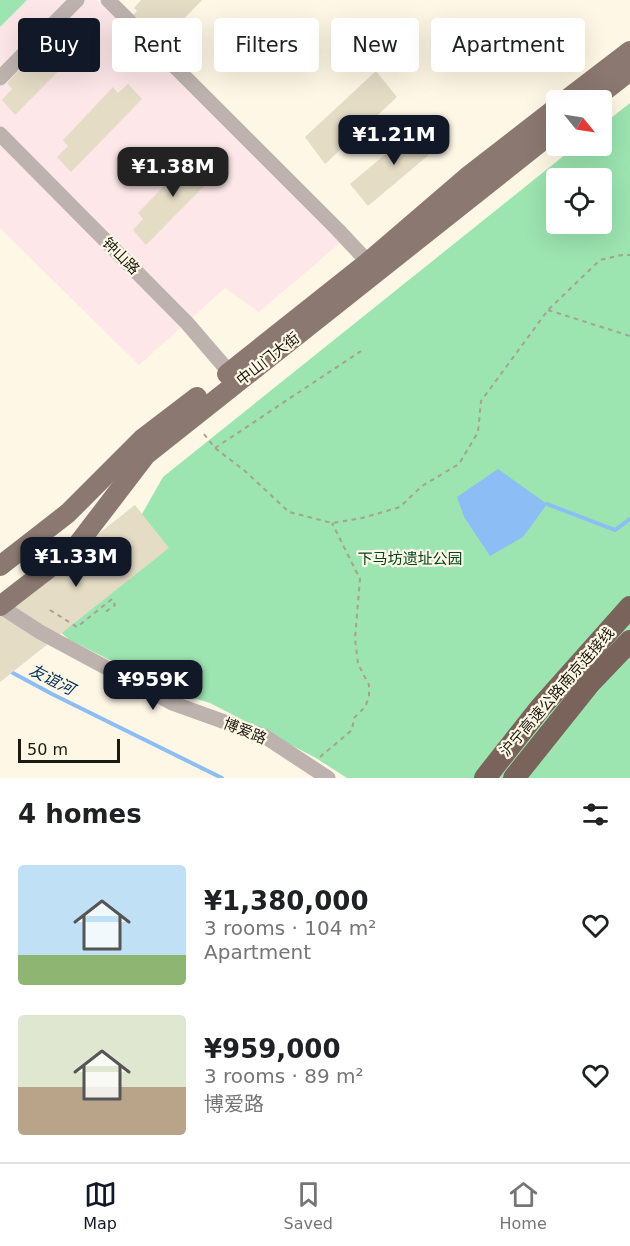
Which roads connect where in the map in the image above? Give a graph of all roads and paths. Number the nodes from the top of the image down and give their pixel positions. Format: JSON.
{"nodes":[{"id":1,"x":76,"y":0,"type":"edge"},
{"id":2,"x":108,"y":0,"type":"edge"},
{"id":3,"x":630,"y":51,"type":"edge"},
{"id":4,"x":630,"y":71,"type":"edge"},
{"id":5,"x":0,"y":78,"type":"edge"},
{"id":6,"x":579,"y":90,"type":"edge"},
{"id":7,"x":606,"y":90,"type":"edge"},
{"id":8,"x":546,"y":116,"type":"edge"},
{"id":9,"x":0,"y":134,"type":"edge"},
{"id":10,"x":546,"y":138,"type":"edge"},
{"id":11,"x":630,"y":255,"type":"edge"},
{"id":12,"x":368,"y":262,"type":"junction"},
{"id":13,"x":548,"y":310,"type":"junction"},
{"id":14,"x":630,"y":336,"type":"edge"},
{"id":15,"x":361,"y":351,"type":"dead end"},
{"id":16,"x":234,"y":377,"type":"junction"},
{"id":17,"x":204,"y":434,"type":"dead end"},
{"id":18,"x":215,"y":448,"type":"junction"},
{"id":19,"x":332,"y":523,"type":"junction"},
{"id":20,"x":0,"y":566,"type":"edge"},
{"id":21,"x":0,"y":606,"type":"edge"},
{"id":22,"x":630,"y":607,"type":"edge"},
{"id":23,"x":50,"y":610,"type":"dead end"},
{"id":24,"x":104,"y":613,"type":"dead end"},
{"id":25,"x":630,"y":641,"type":"edge"},
{"id":26,"x":309,"y":766,"type":"junction"},
{"id":27,"x":328,"y":778,"type":"edge"},
{"id":28,"x":485,"y":778,"type":"edge"},
{"id":29,"x":513,"y":778,"type":"edge"}],
"edges":[{"from":1,"to":5,"type":"street"},
{"from":2,"to":12,"type":"street"},
{"from":3,"to":6,"type":"main road"},
{"from":4,"to":7,"type":"main road"},
{"from":8,"to":12,"type":"main road","name":"中山门大街"},
{"from":9,"to":16,"type":"street","name":"钟山路"},
{"from":10,"to":16,"type":"main road","name":"中山门大街"},
{"from":11,"to":13,"type":"path"},
{"from":12,"to":16,"type":"main road","name":"中山门大街"},
{"from":13,"to":14,"type":"path"},
{"from":13,"to":19,"type":"path"},
{"from":15,"to":18,"type":"path"},
{"from":16,"to":20,"type":"main road","name":"中山门大街"},
{"from":16,"to":21,"type":"main road","name":"中山门大街"},
{"from":17,"to":18,"type":"path"},
{"from":18,"to":19,"type":"path"},
{"from":19,"to":26,"type":"path"},
{"from":21,"to":26,"type":"street","name":"博爱路"},
{"from":22,"to":28,"type":"highway","name":"沪宁高速公路南京连接线"},
{"from":23,"to":24,"type":"path"},
{"from":25,"to":29,"type":"highway","name":"沪宁高速公路南京连接线"},
{"from":26,"to":27,"type":"street","name":"博爱路"}]}
